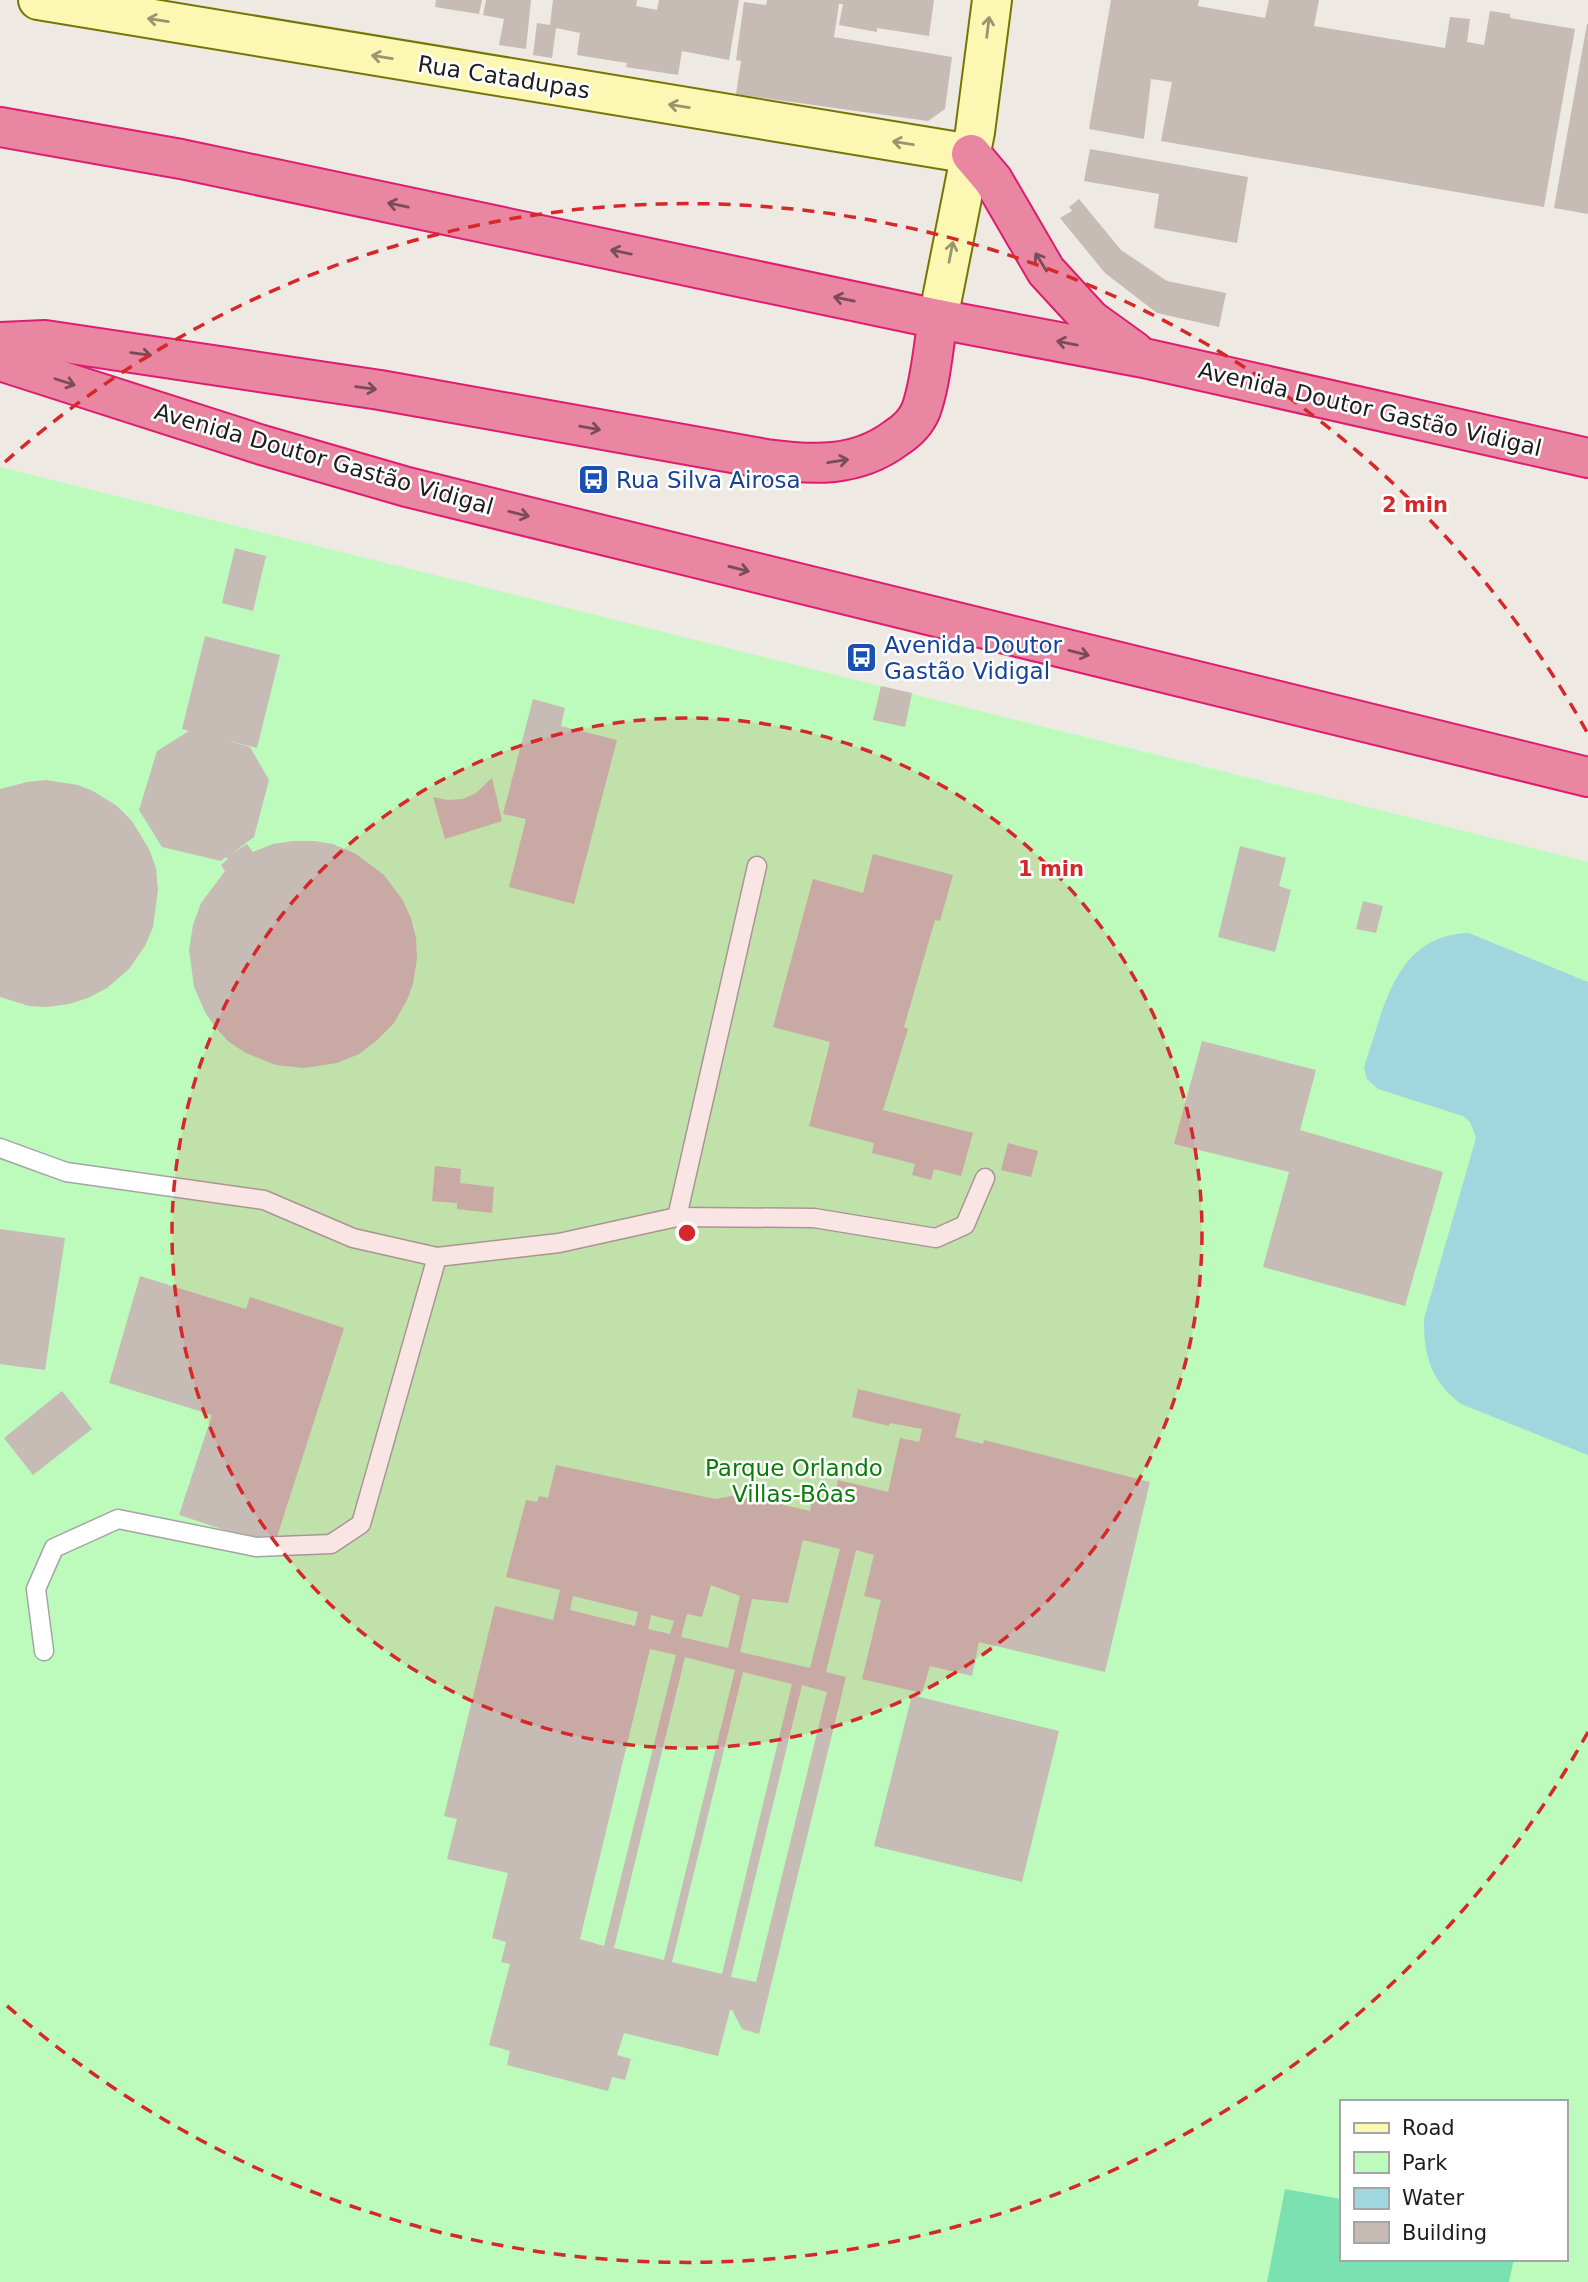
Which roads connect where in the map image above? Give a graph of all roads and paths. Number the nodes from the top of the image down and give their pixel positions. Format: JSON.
{"nodes":[{"id":1,"x":38,"y":0,"type":"edge"},
{"id":2,"x":992,"y":0,"type":"edge"},
{"id":3,"x":0,"y":127,"type":"edge"},
{"id":4,"x":971,"y":154,"type":"junction"},
{"id":5,"x":938,"y":319,"type":"junction"},
{"id":6,"x":0,"y":342,"type":"edge"},
{"id":7,"x":1144,"y":358,"type":"junction"},
{"id":8,"x":0,"y":361,"type":"edge"},
{"id":9,"x":1588,"y":458,"type":"edge"},
{"id":10,"x":1588,"y":777,"type":"edge"},
{"id":11,"x":757,"y":866,"type":"dead end"},
{"id":12,"x":0,"y":1148,"type":"edge"},
{"id":13,"x":985,"y":1178,"type":"dead end"},
{"id":14,"x":677,"y":1217,"type":"junction"},
{"id":15,"x":437,"y":1256,"type":"junction"},
{"id":16,"x":44,"y":1651,"type":"dead end"}],
"edges":[{"from":4,"to":1,"type":"street","name":"Rua Catadupas","one_way":true},
{"from":4,"to":2,"type":"street","one_way":true},
{"from":5,"to":3,"type":"highway","name":"Avenida Doutor Gastão Vidigal","one_way":true},
{"from":5,"to":4,"type":"street","one_way":true},
{"from":7,"to":4,"type":"highway","one_way":true},
{"from":6,"to":5,"type":"highway","one_way":true},
{"from":7,"to":5,"type":"highway","name":"Avenida Doutor Gastão Vidigal","one_way":true},
{"from":7,"to":9,"type":"highway","name":"Avenida Doutor Gastão Vidigal"},
{"from":8,"to":10,"type":"highway","name":"Avenida Doutor Gastão Vidigal","one_way":true},
{"from":11,"to":14,"type":"lane"},
{"from":12,"to":15,"type":"lane"},
{"from":13,"to":14,"type":"lane"},
{"from":14,"to":15,"type":"lane"},
{"from":15,"to":16,"type":"lane"}]}
